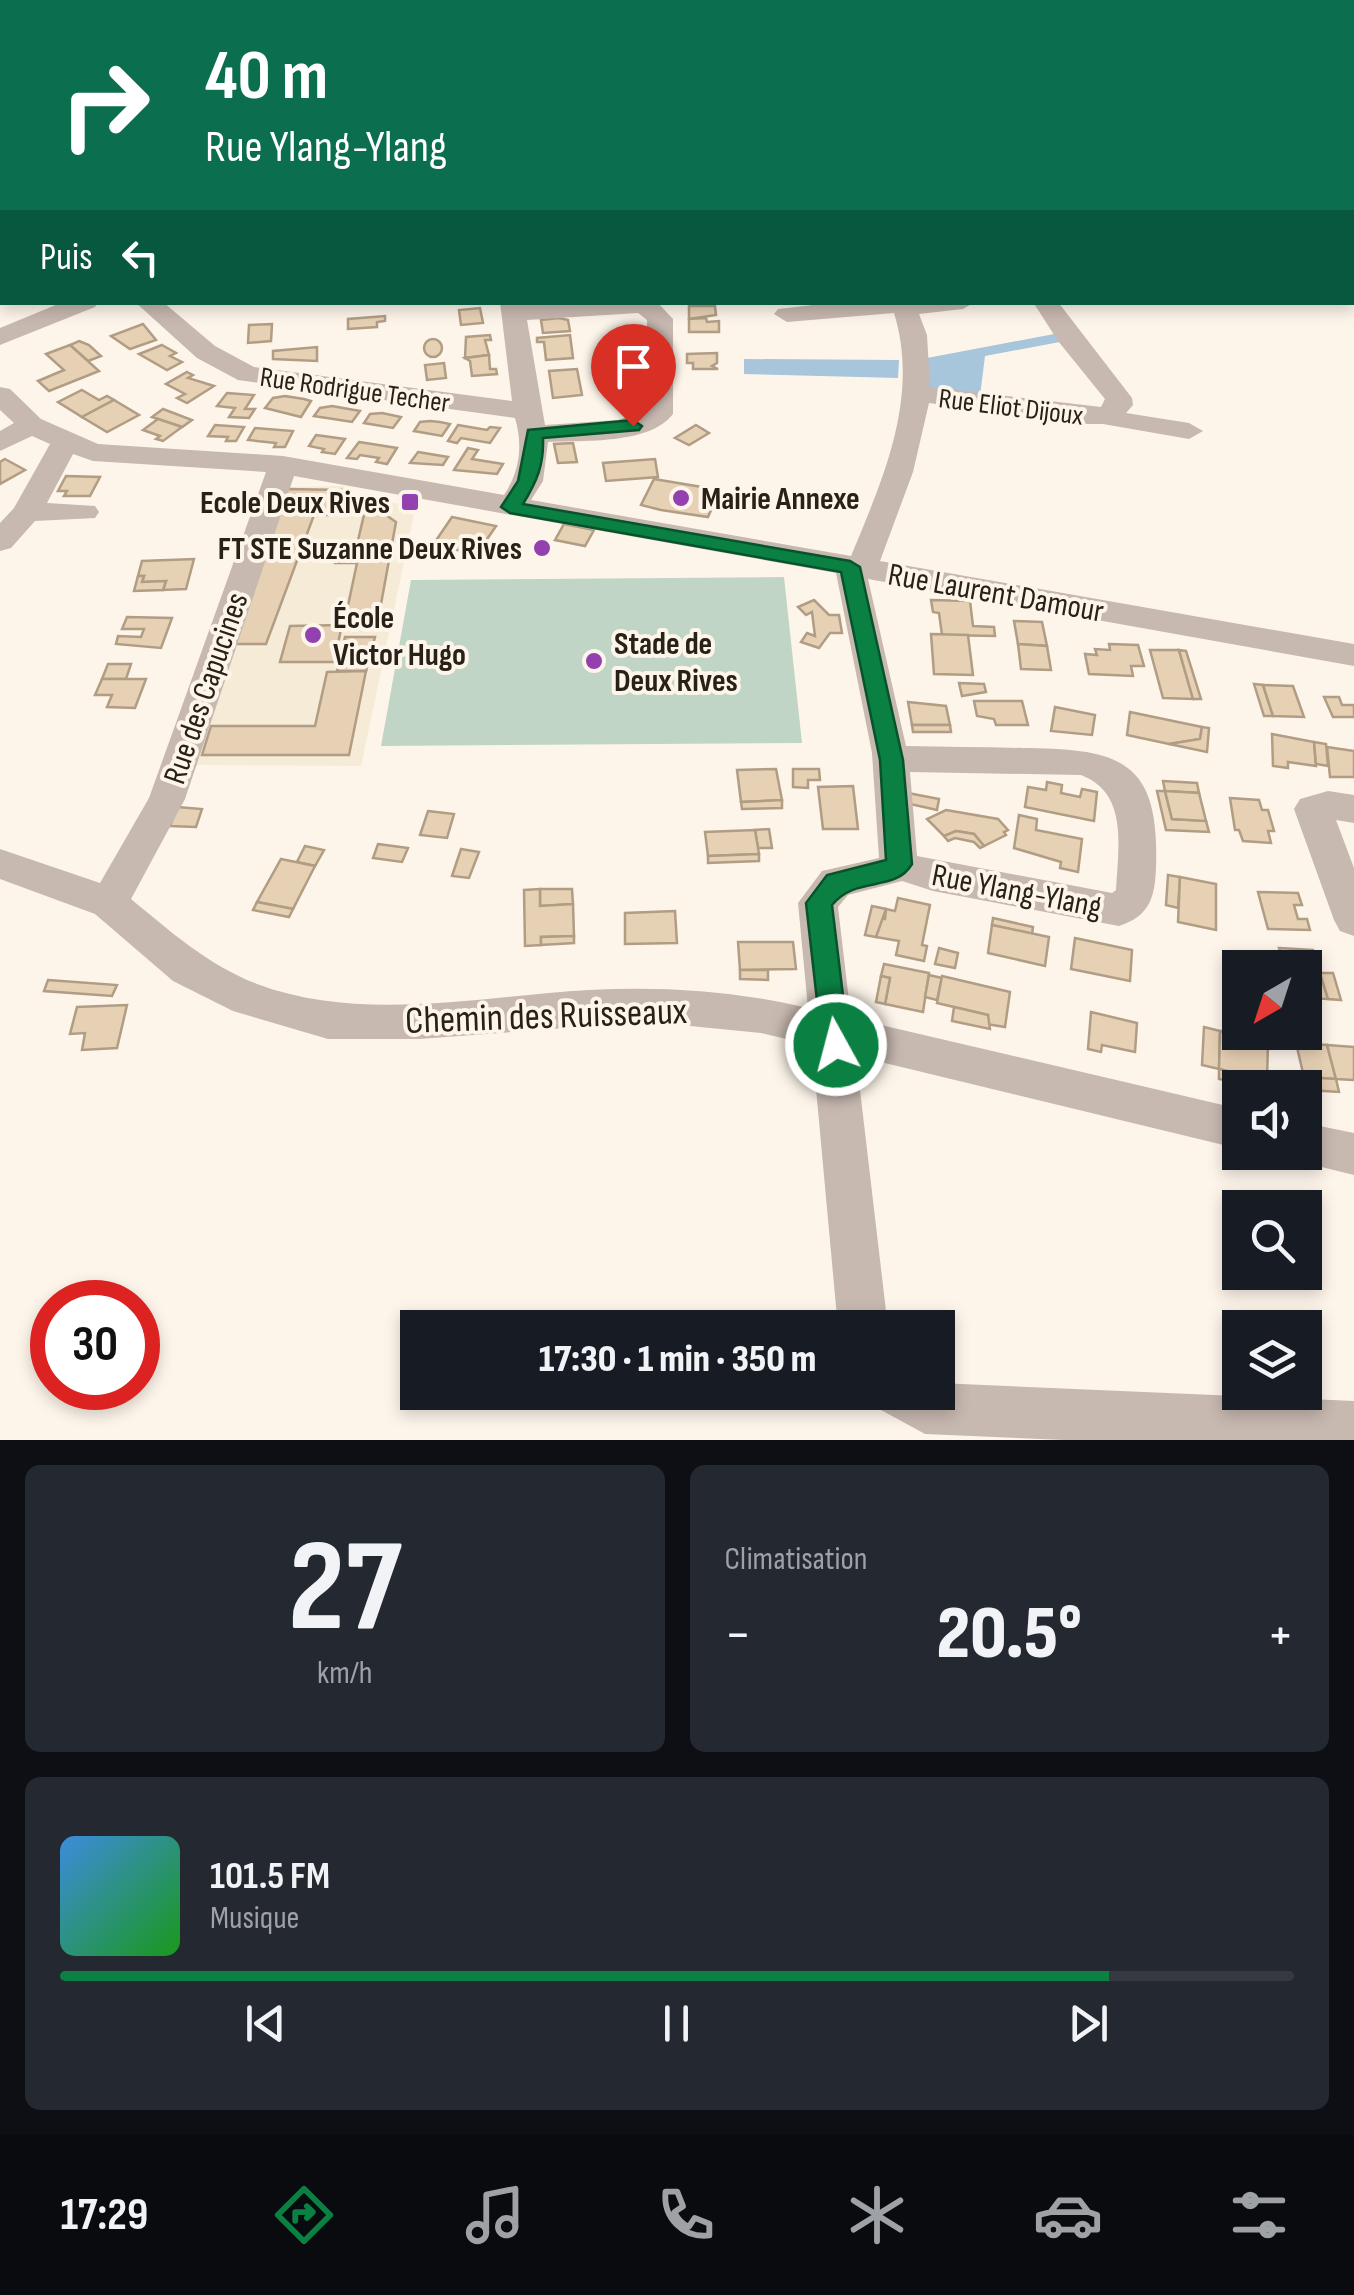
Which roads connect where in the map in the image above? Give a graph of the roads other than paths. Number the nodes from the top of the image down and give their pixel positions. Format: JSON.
{"nodes":[{"id":1,"x":79,"y":305,"type":"edge"},
{"id":2,"x":150,"y":305,"type":"edge"},
{"id":3,"x":904,"y":305,"type":"edge"},
{"id":4,"x":1047,"y":305,"type":"edge"},
{"id":5,"x":513,"y":308,"type":"edge"},
{"id":6,"x":787,"y":314,"type":"dead end"},
{"id":7,"x":0,"y":337,"type":"edge"},
{"id":8,"x":916,"y":394,"type":"junction"},
{"id":9,"x":0,"y":395,"type":"edge"},
{"id":10,"x":1106,"y":415,"type":"junction"},
{"id":11,"x":530,"y":422,"type":"junction"},
{"id":12,"x":32,"y":425,"type":"junction"},
{"id":13,"x":1189,"y":431,"type":"dead end"},
{"id":14,"x":0,"y":443,"type":"edge"},
{"id":15,"x":65,"y":443,"type":"junction"},
{"id":16,"x":283,"y":466,"type":"junction"},
{"id":17,"x":510,"y":507,"type":"junction"},
{"id":18,"x":28,"y":512,"type":"junction"},
{"id":19,"x":84,"y":512,"type":"dead end"},
{"id":20,"x":0,"y":541,"type":"edge"},
{"id":21,"x":856,"y":568,"type":"junction"},
{"id":22,"x":1354,"y":655,"type":"edge"},
{"id":23,"x":892,"y":760,"type":"junction"},
{"id":24,"x":1354,"y":808,"type":"edge"},
{"id":25,"x":0,"y":864,"type":"edge"},
{"id":26,"x":899,"y":864,"type":"junction"},
{"id":27,"x":109,"y":903,"type":"junction"},
{"id":28,"x":1354,"y":920,"type":"edge"},
{"id":29,"x":834,"y":1032,"type":"junction"},
{"id":30,"x":1222,"y":1125,"type":"edge"},
{"id":31,"x":1322,"y":1147,"type":"edge"},
{"id":32,"x":1354,"y":1154,"type":"edge"},
{"id":33,"x":861,"y":1310,"type":"edge"},
{"id":34,"x":955,"y":1409,"type":"edge"},
{"id":35,"x":1354,"y":1427,"type":"edge"}],
"edges":[{"from":1,"to":7,"type":"street"},
{"from":2,"to":11,"type":"street","name":"Rue Rodrigue Techer"},
{"from":3,"to":6,"type":"street"},
{"from":3,"to":8,"type":"street"},
{"from":4,"to":10,"type":"street","name":"Rue Eliot Dijoux"},
{"from":5,"to":11,"type":"street"},
{"from":5,"to":11,"type":"street","name":"Rue Rodrigue Techer"},
{"from":8,"to":10,"type":"street","name":"Rue Eliot Dijoux"},
{"from":8,"to":21,"type":"street"},
{"from":9,"to":12,"type":"street","name":"Rue Laurent Damour"},
{"from":10,"to":13,"type":"street","name":"Rue Eliot Dijoux"},
{"from":11,"to":17,"type":"street"},
{"from":12,"to":14,"type":"street"},
{"from":12,"to":15,"type":"street","name":"Rue Laurent Damour"},
{"from":15,"to":16,"type":"street","name":"Rue Laurent Damour"},
{"from":15,"to":18,"type":"street"},
{"from":16,"to":17,"type":"street","name":"Rue Laurent Damour"},
{"from":16,"to":27,"type":"street","name":"Rue des Capucines"},
{"from":17,"to":21,"type":"street","name":"Rue Laurent Damour"},
{"from":18,"to":19,"type":"street"},
{"from":18,"to":20,"type":"street"},
{"from":21,"to":22,"type":"street","name":"Rue Laurent Damour"},
{"from":21,"to":23,"type":"street","name":"Rue Ylang-Ylang"},
{"from":23,"to":26,"type":"street","name":"Rue Ylang-Ylang"},
{"from":23,"to":26,"type":"street","name":"Rue Ylang-Ylang"},
{"from":24,"to":28,"type":"street"},
{"from":25,"to":27,"type":"street","name":"Chemin des Ruisseaux"},
{"from":26,"to":29,"type":"street","name":"Rue Ylang-Ylang"},
{"from":27,"to":29,"type":"street","name":"Chemin des Ruisseaux"},
{"from":29,"to":30,"type":"street","name":"Chemin des Ruisseaux"},
{"from":29,"to":33,"type":"street","name":"Rue Ylang-Ylang"},
{"from":31,"to":32,"type":"street"},
{"from":34,"to":35,"type":"street"}]}
